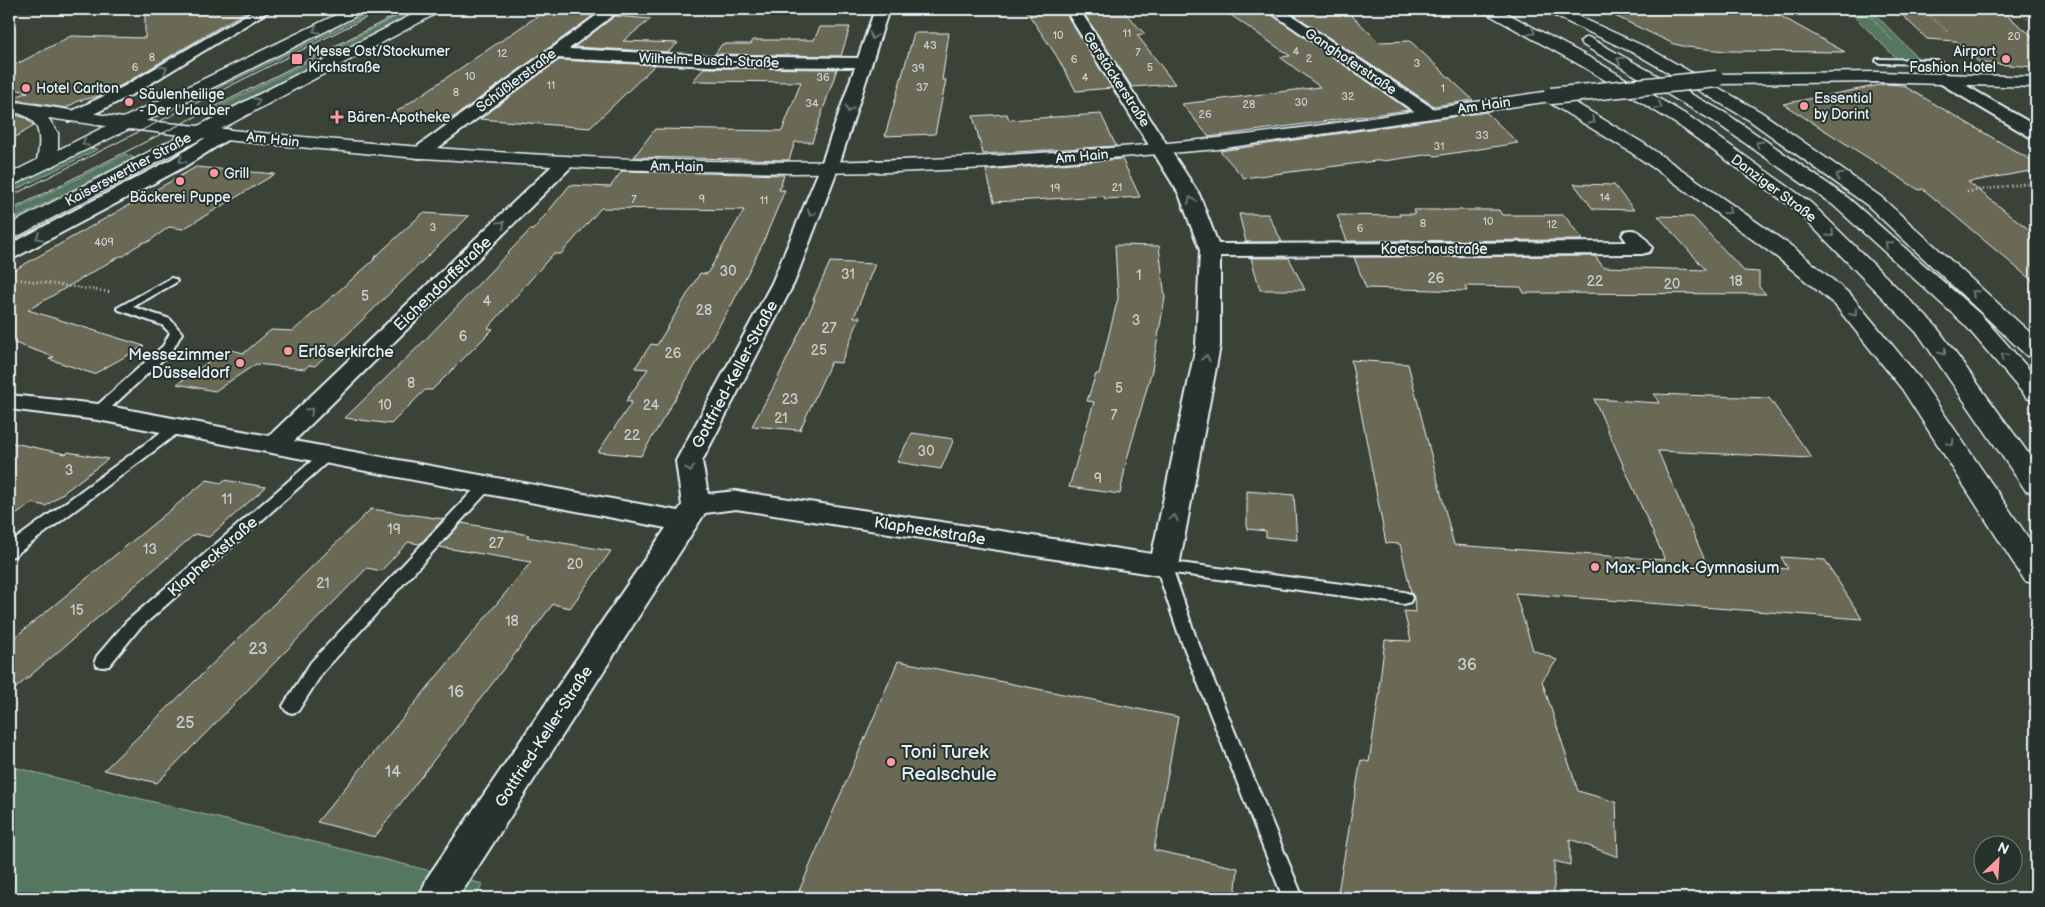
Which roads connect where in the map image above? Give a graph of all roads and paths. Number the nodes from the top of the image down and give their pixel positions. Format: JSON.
{"nodes":[{"id":1,"x":265,"y":9,"type":"edge"},
{"id":2,"x":359,"y":9,"type":"edge"},
{"id":3,"x":434,"y":9,"type":"edge"},
{"id":4,"x":614,"y":9,"type":"edge"},
{"id":5,"x":882,"y":9,"type":"edge"},
{"id":6,"x":1072,"y":9,"type":"edge"},
{"id":7,"x":1273,"y":9,"type":"edge"},
{"id":8,"x":1488,"y":9,"type":"edge"},
{"id":9,"x":1524,"y":9,"type":"edge"},
{"id":10,"x":1551,"y":9,"type":"edge"},
{"id":11,"x":1864,"y":9,"type":"edge"},
{"id":12,"x":1922,"y":9,"type":"edge"},
{"id":13,"x":2015,"y":9,"type":"edge"},
{"id":14,"x":2036,"y":25,"type":"edge"},
{"id":15,"x":1948,"y":32,"type":"dead end"},
{"id":16,"x":552,"y":53,"type":"junction"},
{"id":17,"x":1936,"y":62,"type":"dead end"},
{"id":18,"x":865,"y":63,"type":"junction"},
{"id":19,"x":1910,"y":69,"type":"junction"},
{"id":20,"x":1942,"y":78,"type":"junction"},
{"id":21,"x":2036,"y":82,"type":"edge"},
{"id":22,"x":1551,"y":96,"type":"junction"},
{"id":23,"x":9,"y":106,"type":"edge"},
{"id":24,"x":1428,"y":113,"type":"junction"},
{"id":25,"x":35,"y":115,"type":"junction"},
{"id":26,"x":80,"y":118,"type":"junction"},
{"id":27,"x":125,"y":124,"type":"junction"},
{"id":28,"x":199,"y":132,"type":"junction"},
{"id":29,"x":2036,"y":133,"type":"edge"},
{"id":30,"x":224,"y":134,"type":"junction"},
{"id":31,"x":1162,"y":148,"type":"junction"},
{"id":32,"x":420,"y":153,"type":"junction"},
{"id":33,"x":46,"y":163,"type":"junction"},
{"id":34,"x":565,"y":163,"type":"junction"},
{"id":35,"x":829,"y":168,"type":"junction"},
{"id":36,"x":9,"y":181,"type":"edge"},
{"id":37,"x":2036,"y":182,"type":"edge"},
{"id":38,"x":1967,"y":192,"type":"dead end"},
{"id":39,"x":9,"y":233,"type":"edge"},
{"id":40,"x":1632,"y":235,"type":"dead end"},
{"id":41,"x":1210,"y":250,"type":"junction"},
{"id":42,"x":9,"y":253,"type":"edge"},
{"id":43,"x":9,"y":278,"type":"edge"},
{"id":44,"x":171,"y":281,"type":"dead end"},
{"id":45,"x":122,"y":308,"type":"junction"},
{"id":46,"x":2036,"y":350,"type":"edge"},
{"id":47,"x":2036,"y":393,"type":"edge"},
{"id":48,"x":10,"y":402,"type":"edge"},
{"id":49,"x":98,"y":412,"type":"junction"},
{"id":50,"x":177,"y":427,"type":"junction"},
{"id":51,"x":276,"y":445,"type":"junction"},
{"id":52,"x":327,"y":455,"type":"junction"},
{"id":53,"x":487,"y":484,"type":"junction"},
{"id":54,"x":2036,"y":484,"type":"edge"},
{"id":55,"x":691,"y":513,"type":"junction"},
{"id":56,"x":9,"y":552,"type":"edge"},
{"id":57,"x":1164,"y":566,"type":"junction"},
{"id":58,"x":2036,"y":573,"type":"edge"},
{"id":59,"x":1404,"y":598,"type":"dead end"},
{"id":60,"x":103,"y":661,"type":"dead end"},
{"id":61,"x":292,"y":706,"type":"dead end"},
{"id":62,"x":441,"y":891,"type":"dead end"},
{"id":63,"x":1293,"y":898,"type":"edge"}],
"edges":[{"from":26,"to":1,"type":"street","one_way":true},
{"from":2,"to":27,"type":"main road","one_way":true},
{"from":28,"to":3,"type":"main road","name":"Kaiserswerther Straße","one_way":true},
{"from":4,"to":16,"type":"street","name":"Schüßlerstraße"},
{"from":5,"to":18,"type":"street","name":"Gottfried-Keller-Straße","one_way":true},
{"from":6,"to":31,"type":"street","name":"Gerstäckerstraße"},
{"from":7,"to":24,"type":"street","name":"Ganghoferstraße"},
{"from":8,"to":54,"type":"main road","name":"Danziger Straße","one_way":true},
{"from":47,"to":9,"type":"main road","name":"Danziger Straße","one_way":true},
{"from":46,"to":10,"type":"main road","one_way":true},
{"from":11,"to":19,"type":"path"},
{"from":12,"to":15,"type":"path"},
{"from":13,"to":14,"type":"path"},
{"from":16,"to":18,"type":"street","name":"Wilhelm-Busch-Straße"},
{"from":16,"to":32,"type":"street","name":"Schüßlerstraße"},
{"from":17,"to":19,"type":"lane"},
{"from":18,"to":35,"type":"street","name":"Gottfried-Keller-Straße","one_way":true},
{"from":19,"to":20,"type":"main road","name":"Am Hain"},
{"from":19,"to":22,"type":"main road","name":"Am Hain","bridge":true},
{"from":20,"to":21,"type":"main road","name":"Am Hain"},
{"from":20,"to":29,"type":"street"},
{"from":22,"to":24,"type":"main road","name":"Am Hain"},
{"from":22,"to":58,"type":"main road","one_way":true},
{"from":23,"to":25,"type":"main road","name":"Am Hain"},
{"from":24,"to":31,"type":"main road","name":"Am Hain"},
{"from":25,"to":26,"type":"main road","name":"Am Hain"},
{"from":25,"to":33,"type":"main road"},
{"from":26,"to":27,"type":"main road","name":"Am Hain"},
{"from":27,"to":28,"type":"main road","name":"Am Hain"},
{"from":27,"to":33,"type":"main road","one_way":true},
{"from":28,"to":30,"type":"main road","name":"Am Hain"},
{"from":28,"to":39,"type":"main road","name":"Kaiserswerther Straße"},
{"from":30,"to":32,"type":"main road","name":"Am Hain"},
{"from":30,"to":42,"type":"street","name":"Kaiserswerther Straße","one_way":true},
{"from":31,"to":35,"type":"main road","name":"Am Hain"},
{"from":41,"to":31,"type":"street","one_way":true},
{"from":32,"to":34,"type":"main road","name":"Am Hain"},
{"from":33,"to":36,"type":"main road"},
{"from":34,"to":35,"type":"main road","name":"Am Hain"},
{"from":51,"to":34,"type":"street","name":"Eichendorffstraße","one_way":true},
{"from":35,"to":55,"type":"street","name":"Gottfried-Keller-Straße","one_way":true},
{"from":37,"to":38,"type":"path"},
{"from":40,"to":41,"type":"street","name":"Koetschaustraße"},
{"from":57,"to":41,"type":"street","one_way":true},
{"from":43,"to":45,"type":"path"},
{"from":44,"to":45,"type":"lane"},
{"from":45,"to":49,"type":"lane"},
{"from":48,"to":49,"type":"street","name":"Klapheckstraße"},
{"from":49,"to":50,"type":"street","name":"Klapheckstraße"},
{"from":50,"to":51,"type":"street","name":"Klapheckstraße"},
{"from":50,"to":56,"type":"lane"},
{"from":51,"to":52,"type":"street","name":"Klapheckstraße"},
{"from":52,"to":53,"type":"street","name":"Klapheckstraße"},
{"from":52,"to":60,"type":"lane","name":"Klapheckstraße"},
{"from":53,"to":55,"type":"street","name":"Klapheckstraße"},
{"from":53,"to":61,"type":"lane"},
{"from":55,"to":57,"type":"street","name":"Klapheckstraße"},
{"from":55,"to":62,"type":"street","name":"Gottfried-Keller-Straße"},
{"from":57,"to":59,"type":"lane"},
{"from":57,"to":63,"type":"lane"}]}
